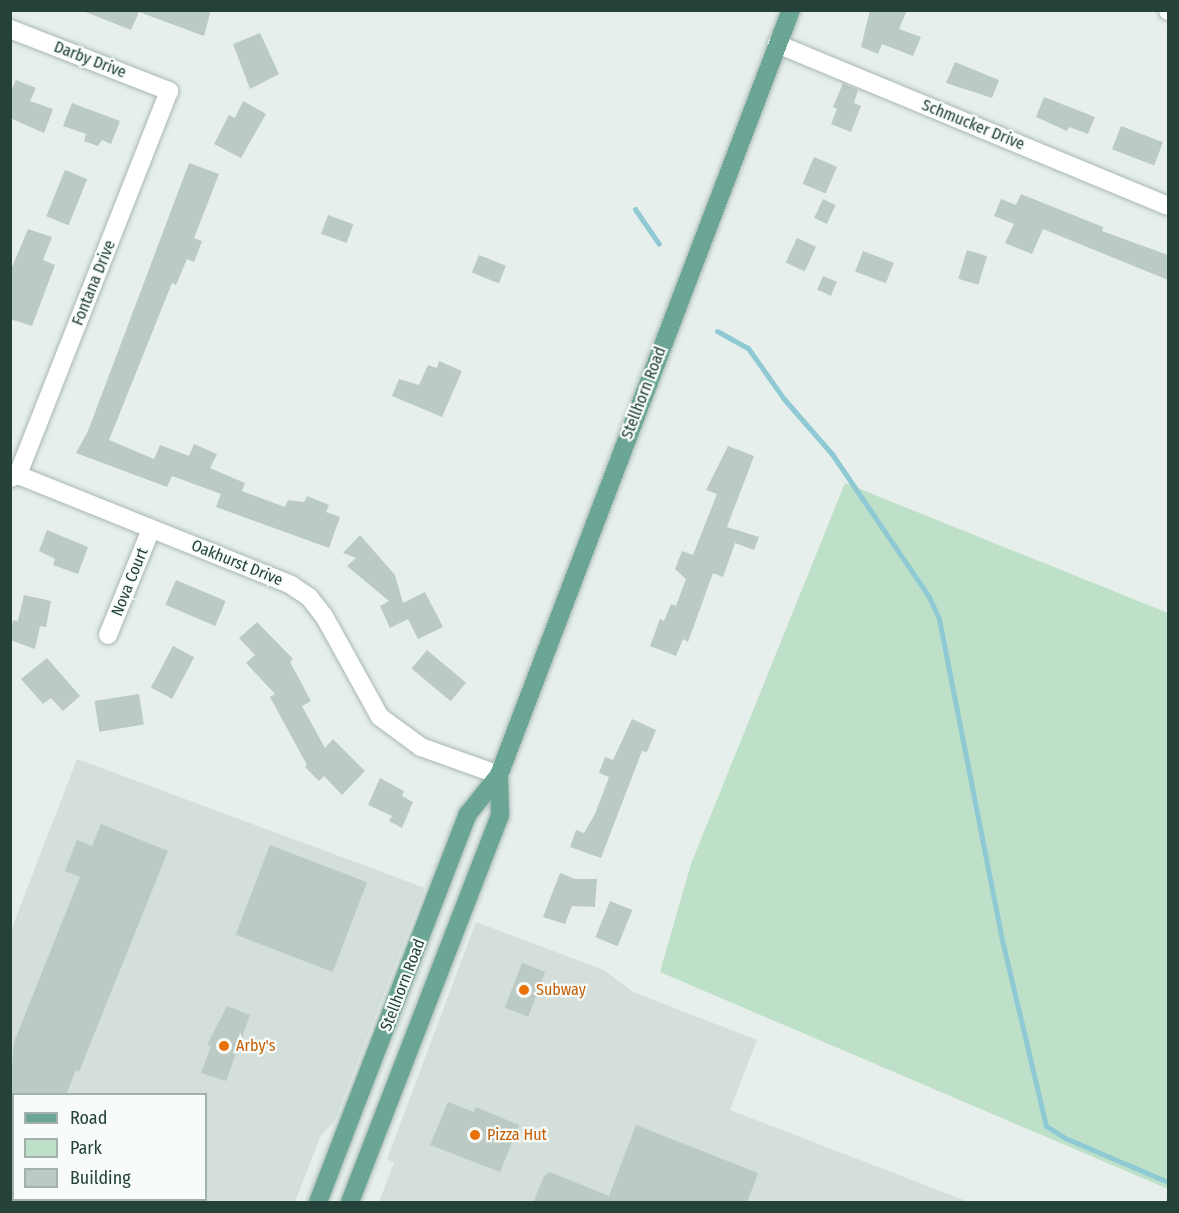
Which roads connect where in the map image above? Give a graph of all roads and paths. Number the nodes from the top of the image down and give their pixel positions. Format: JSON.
{"nodes":[{"id":1,"x":790,"y":10,"type":"edge"},
{"id":2,"x":10,"y":29,"type":"edge"},
{"id":3,"x":777,"y":44,"type":"junction"},
{"id":4,"x":170,"y":91,"type":"joint"},
{"id":5,"x":1168,"y":206,"type":"edge"},
{"id":6,"x":14,"y":476,"type":"edge"},
{"id":7,"x":151,"y":529,"type":"junction"},
{"id":8,"x":108,"y":635,"type":"dead end"},
{"id":9,"x":499,"y":775,"type":"junction"},
{"id":10,"x":318,"y":1203,"type":"edge"},
{"id":11,"x":350,"y":1203,"type":"edge"}],
"edges":[{"from":1,"to":3,"type":"main road","name":"Stellhorn Road"},
{"from":2,"to":4,"type":"street","name":"Darby Drive"},
{"from":3,"to":5,"type":"street","name":"Schmucker Drive"},
{"from":3,"to":9,"type":"main road","name":"Stellhorn Road"},
{"from":4,"to":6,"type":"street","name":"Fontana Drive"},
{"from":6,"to":7,"type":"street","name":"Oakhurst Drive"},
{"from":7,"to":8,"type":"street","name":"Nova Court"},
{"from":7,"to":9,"type":"street","name":"Oakhurst Drive"},
{"from":9,"to":10,"type":"main road","name":"Stellhorn Road"},
{"from":9,"to":11,"type":"main road","name":"Stellhorn Road"}]}
